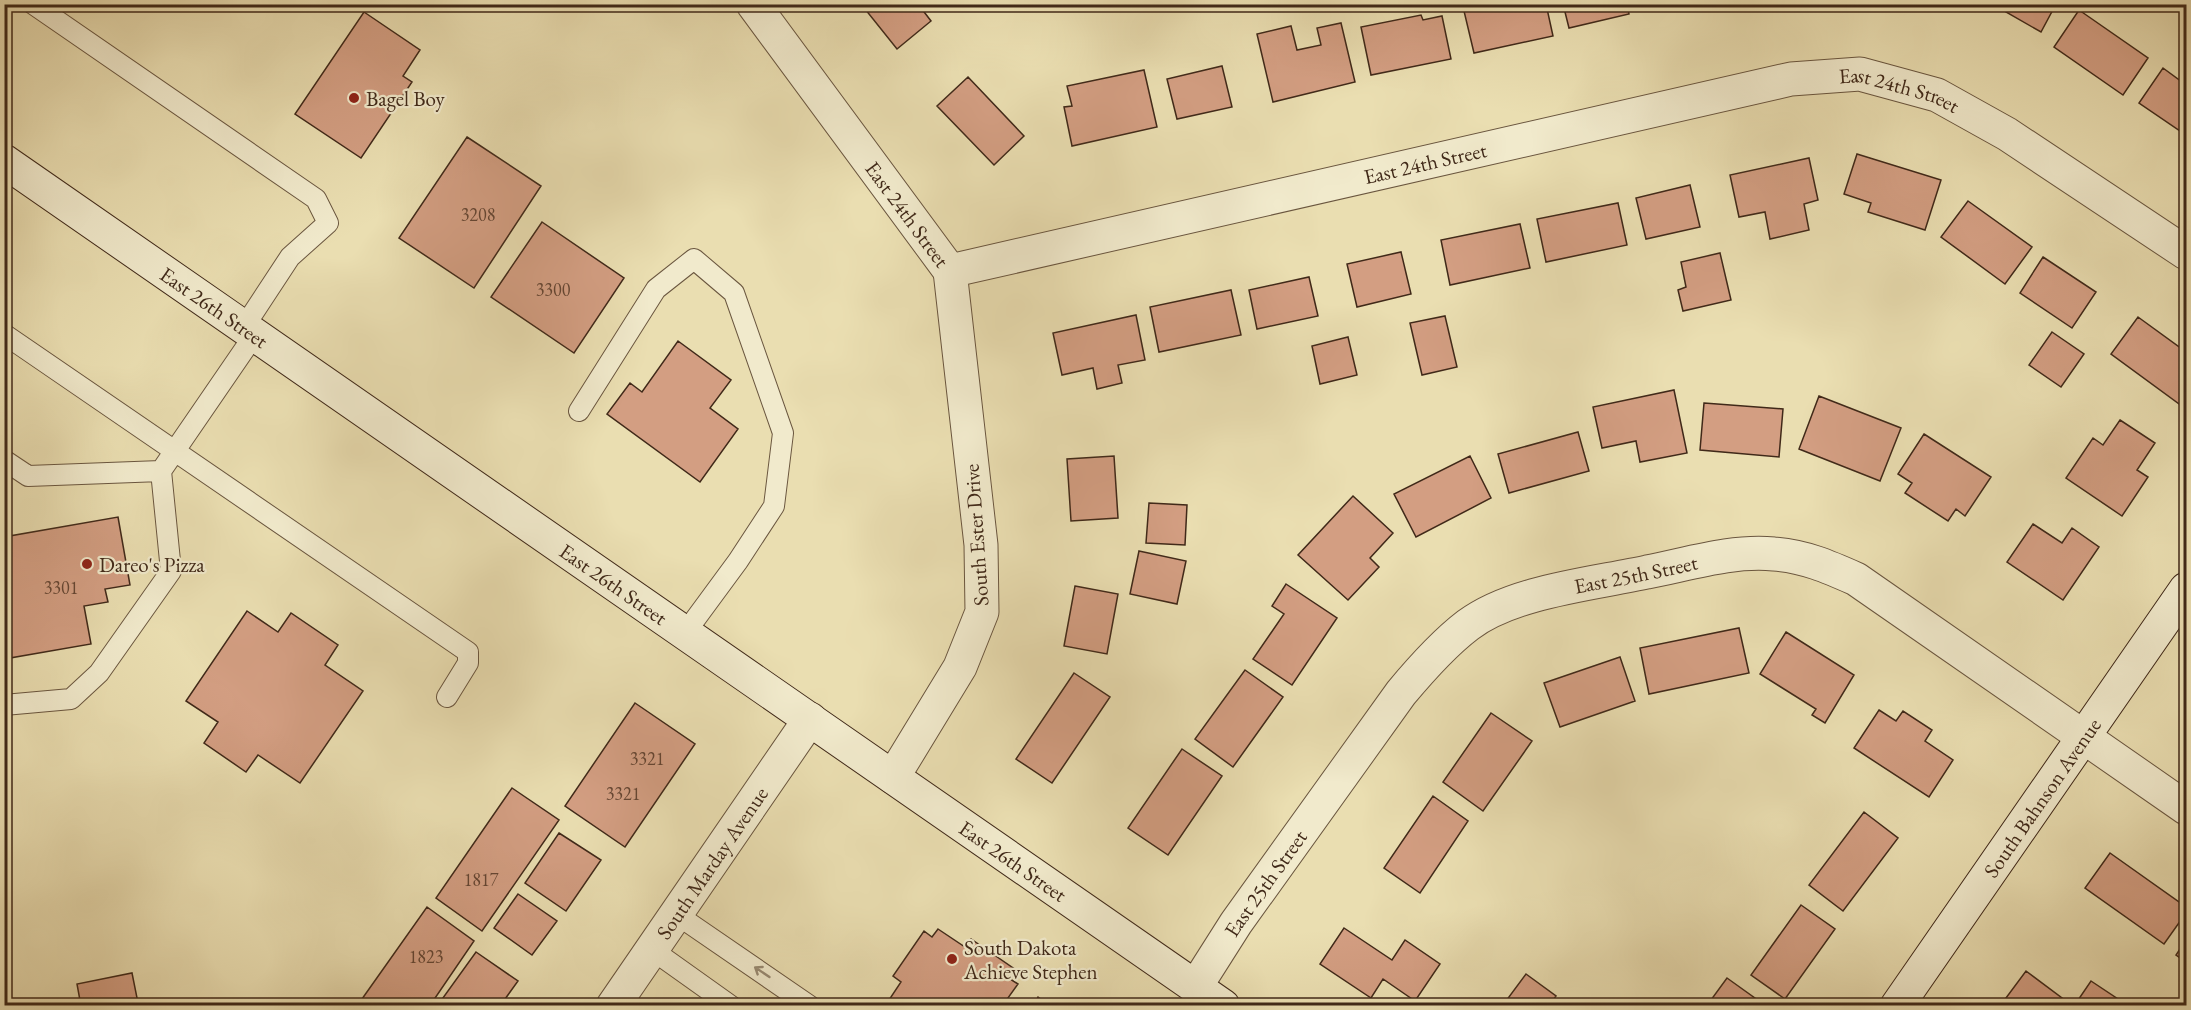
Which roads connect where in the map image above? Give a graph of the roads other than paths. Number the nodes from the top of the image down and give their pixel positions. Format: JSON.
{"nodes":[{"id":1,"x":33,"y":4,"type":"edge"},
{"id":2,"x":753,"y":4,"type":"edge"},
{"id":3,"x":4,"y":161,"type":"edge"},
{"id":4,"x":2187,"y":253,"type":"edge"},
{"id":5,"x":950,"y":271,"type":"junction"},
{"id":6,"x":249,"y":331,"type":"junction"},
{"id":7,"x":4,"y":334,"type":"edge"},
{"id":8,"x":579,"y":411,"type":"dead end"},
{"id":9,"x":175,"y":450,"type":"junction"},
{"id":10,"x":4,"y":460,"type":"edge"},
{"id":11,"x":161,"y":471,"type":"junction"},
{"id":12,"x":2187,"y":589,"type":"edge"},
{"id":13,"x":685,"y":633,"type":"junction"},
{"id":14,"x":447,"y":697,"type":"dead end"},
{"id":15,"x":4,"y":705,"type":"edge"},
{"id":16,"x":810,"y":719,"type":"junction"},
{"id":17,"x":2084,"y":736,"type":"junction"},
{"id":18,"x":893,"y":777,"type":"junction"},
{"id":19,"x":2187,"y":808,"type":"edge"},
{"id":20,"x":676,"y":914,"type":"junction"},
{"id":21,"x":651,"y":949,"type":"junction"},
{"id":22,"x":1196,"y":986,"type":"junction"},
{"id":23,"x":613,"y":1005,"type":"edge"},
{"id":24,"x":731,"y":1005,"type":"edge"},
{"id":25,"x":810,"y":1005,"type":"edge"},
{"id":26,"x":1223,"y":1005,"type":"edge"},
{"id":27,"x":1897,"y":1005,"type":"edge"}],
"edges":[{"from":1,"to":6,"type":"lane"},
{"from":2,"to":5,"type":"street","name":"East 24th Street"},
{"from":3,"to":6,"type":"street","name":"East 26th Street"},
{"from":4,"to":5,"type":"street","name":"East 24th Street"},
{"from":5,"to":18,"type":"street","name":"South Ester Drive"},
{"from":6,"to":9,"type":"lane"},
{"from":6,"to":13,"type":"street","name":"East 26th Street"},
{"from":7,"to":9,"type":"lane"},
{"from":8,"to":13,"type":"lane"},
{"from":9,"to":11,"type":"lane"},
{"from":9,"to":14,"type":"lane"},
{"from":10,"to":11,"type":"lane"},
{"from":11,"to":15,"type":"lane"},
{"from":12,"to":17,"type":"street","name":"South Bahnson Avenue"},
{"from":13,"to":16,"type":"street","name":"East 26th Street"},
{"from":16,"to":18,"type":"street","name":"East 26th Street"},
{"from":16,"to":20,"type":"street","name":"South Marday Avenue"},
{"from":17,"to":19,"type":"street","name":"East 25th Street"},
{"from":17,"to":22,"type":"street","name":"East 25th Street"},
{"from":17,"to":27,"type":"street","name":"South Bahnson Avenue"},
{"from":18,"to":22,"type":"street","name":"East 26th Street"},
{"from":20,"to":21,"type":"street","name":"South Marday Avenue"},
{"from":25,"to":20,"type":"lane","one_way":true},
{"from":21,"to":23,"type":"street","name":"South Marday Avenue"},
{"from":21,"to":24,"type":"lane"},
{"from":22,"to":26,"type":"street","name":"East 26th Street"}]}
